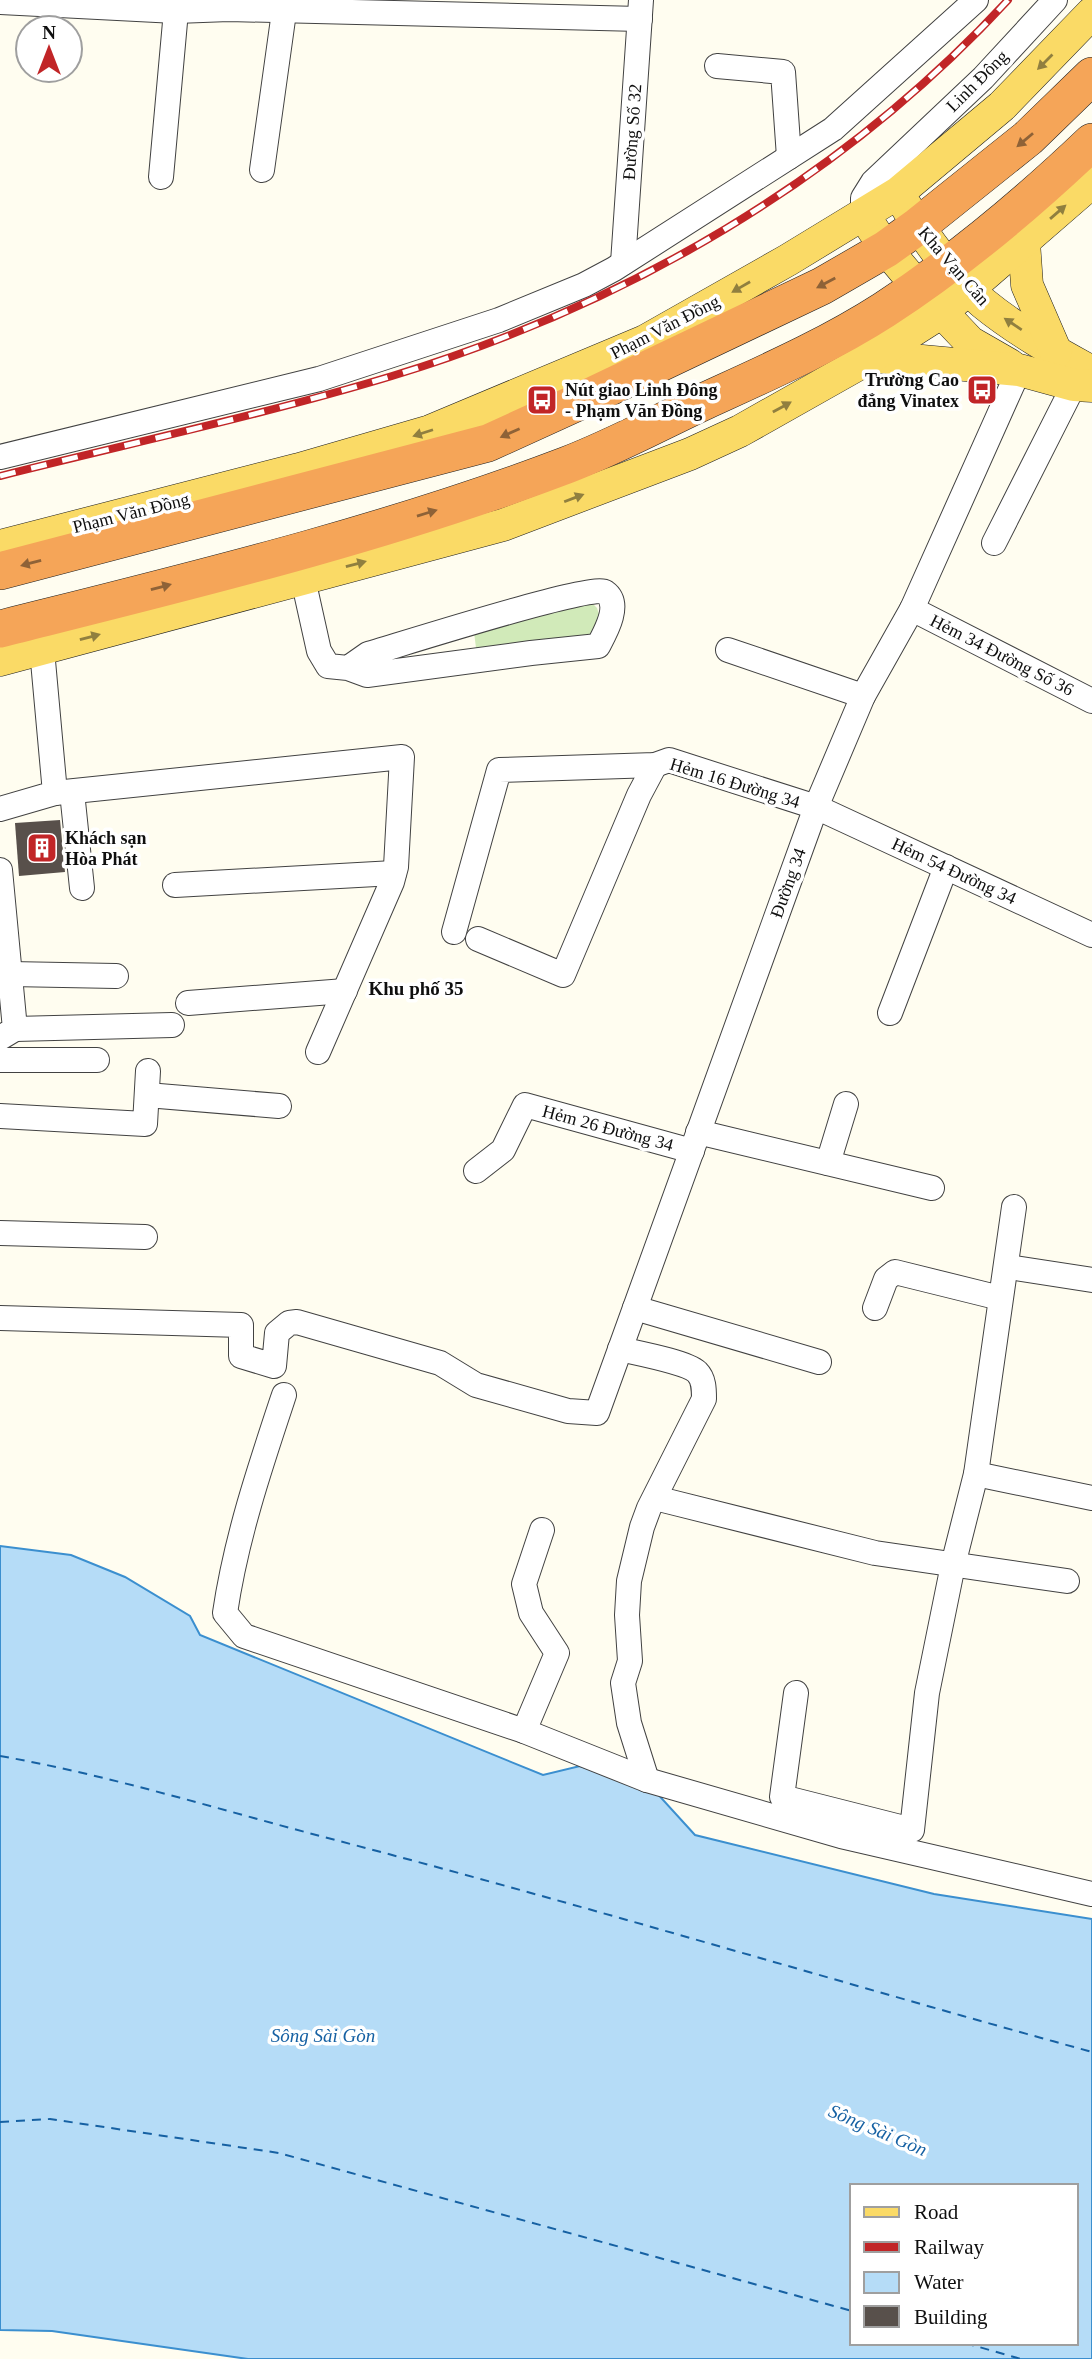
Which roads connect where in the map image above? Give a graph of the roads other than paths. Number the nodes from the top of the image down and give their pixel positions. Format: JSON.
{"nodes":[{"id":1,"x":976,"y":0,"type":"edge"},
{"id":2,"x":1055,"y":0,"type":"edge"},
{"id":3,"x":12,"y":2,"type":"edge"},
{"id":4,"x":230,"y":4,"type":"edge"},
{"id":5,"x":641,"y":9,"type":"edge"},
{"id":6,"x":176,"y":10,"type":"junction"},
{"id":7,"x":284,"y":12,"type":"junction"},
{"id":8,"x":1092,"y":13,"type":"edge"},
{"id":9,"x":716,"y":66,"type":"dead end"},
{"id":10,"x":1092,"y":76,"type":"edge"},
{"id":11,"x":1092,"y":142,"type":"edge"},
{"id":12,"x":789,"y":157,"type":"junction"},
{"id":13,"x":262,"y":170,"type":"dead end"},
{"id":14,"x":161,"y":177,"type":"dead end"},
{"id":15,"x":1092,"y":182,"type":"edge"},
{"id":16,"x":886,"y":187,"type":"junction"},
{"id":17,"x":1024,"y":204,"type":"junction"},
{"id":18,"x":863,"y":215,"type":"junction"},
{"id":19,"x":918,"y":226,"type":"junction"},
{"id":20,"x":1024,"y":242,"type":"junction"},
{"id":21,"x":886,"y":249,"type":"junction"},
{"id":22,"x":801,"y":252,"type":"junction"},
{"id":23,"x":623,"y":263,"type":"junction"},
{"id":24,"x":958,"y":277,"type":"junction"},
{"id":25,"x":930,"y":300,"type":"junction"},
{"id":26,"x":815,"y":351,"type":"junction"},
{"id":27,"x":1056,"y":352,"type":"junction"},
{"id":28,"x":873,"y":356,"type":"junction"},
{"id":29,"x":1020,"y":370,"type":"junction"},
{"id":30,"x":1086,"y":381,"type":"edge"},
{"id":31,"x":0,"y":457,"type":"edge"},
{"id":32,"x":481,"y":496,"type":"junction"},
{"id":33,"x":503,"y":525,"type":"junction"},
{"id":34,"x":994,"y":543,"type":"dead end"},
{"id":35,"x":0,"y":546,"type":"edge"},
{"id":36,"x":0,"y":571,"type":"edge"},
{"id":37,"x":303,"y":579,"type":"junction"},
{"id":38,"x":912,"y":609,"type":"junction"},
{"id":39,"x":0,"y":629,"type":"edge"},
{"id":40,"x":42,"y":650,"type":"junction"},
{"id":41,"x":728,"y":650,"type":"dead end"},
{"id":42,"x":0,"y":660,"type":"edge"},
{"id":43,"x":348,"y":668,"type":"junction"},
{"id":44,"x":863,"y":696,"type":"junction"},
{"id":45,"x":1092,"y":701,"type":"edge"},
{"id":46,"x":655,"y":765,"type":"junction"},
{"id":47,"x":64,"y":793,"type":"junction"},
{"id":48,"x":816,"y":807,"type":"junction"},
{"id":49,"x":0,"y":809,"type":"edge"},
{"id":50,"x":946,"y":867,"type":"junction"},
{"id":51,"x":0,"y":870,"type":"edge"},
{"id":52,"x":394,"y":873,"type":"junction"},
{"id":53,"x":175,"y":885,"type":"dead end"},
{"id":54,"x":82,"y":888,"type":"dead end"},
{"id":55,"x":453,"y":932,"type":"dead end"},
{"id":56,"x":1092,"y":935,"type":"edge"},
{"id":57,"x":478,"y":939,"type":"dead end"},
{"id":58,"x":10,"y":974,"type":"junction"},
{"id":59,"x":117,"y":976,"type":"dead end"},
{"id":60,"x":345,"y":991,"type":"junction"},
{"id":61,"x":188,"y":1003,"type":"dead end"},
{"id":62,"x":890,"y":1013,"type":"dead end"},
{"id":63,"x":172,"y":1025,"type":"dead end"},
{"id":64,"x":7,"y":1033,"type":"edge"},
{"id":65,"x":318,"y":1052,"type":"dead end"},
{"id":66,"x":0,"y":1059,"type":"edge"},
{"id":67,"x":97,"y":1060,"type":"dead end"},
{"id":68,"x":846,"y":1104,"type":"dead end"},
{"id":69,"x":279,"y":1106,"type":"dead end"},
{"id":70,"x":0,"y":1116,"type":"edge"},
{"id":71,"x":695,"y":1142,"type":"junction"},
{"id":72,"x":828,"y":1163,"type":"junction"},
{"id":73,"x":476,"y":1171,"type":"dead end"},
{"id":74,"x":932,"y":1188,"type":"dead end"},
{"id":75,"x":1014,"y":1207,"type":"dead end"},
{"id":76,"x":0,"y":1233,"type":"edge"},
{"id":77,"x":145,"y":1237,"type":"dead end"},
{"id":78,"x":1015,"y":1268,"type":"dead end"},
{"id":79,"x":1092,"y":1280,"type":"edge"},
{"id":80,"x":1000,"y":1298,"type":"junction"},
{"id":81,"x":635,"y":1308,"type":"junction"},
{"id":82,"x":875,"y":1308,"type":"dead end"},
{"id":83,"x":0,"y":1318,"type":"edge"},
{"id":84,"x":620,"y":1349,"type":"junction"},
{"id":85,"x":819,"y":1362,"type":"dead end"},
{"id":86,"x":284,"y":1395,"type":"dead end"},
{"id":87,"x":976,"y":1474,"type":"junction"},
{"id":88,"x":655,"y":1498,"type":"junction"},
{"id":89,"x":1092,"y":1498,"type":"edge"},
{"id":90,"x":542,"y":1530,"type":"dead end"},
{"id":91,"x":953,"y":1565,"type":"junction"},
{"id":92,"x":1067,"y":1581,"type":"dead end"},
{"id":93,"x":796,"y":1693,"type":"dead end"},
{"id":94,"x":524,"y":1731,"type":"junction"},
{"id":95,"x":647,"y":1780,"type":"junction"},
{"id":96,"x":1092,"y":1894,"type":"edge"}],
"edges":[{"from":1,"to":12,"type":"street"},
{"from":2,"to":16,"type":"street","name":"Linh Đông"},
{"from":3,"to":6,"type":"street"},
{"from":4,"to":6,"type":"street"},
{"from":4,"to":7,"type":"street"},
{"from":5,"to":7,"type":"street"},
{"from":5,"to":23,"type":"street","name":"Đường Số 32"},
{"from":6,"to":14,"type":"street"},
{"from":7,"to":13,"type":"street"},
{"from":8,"to":16,"type":"main road","name":"Phạm Văn Đồng","one_way":true},
{"from":9,"to":12,"type":"street"},
{"from":10,"to":19,"type":"highway","name":"Phạm Văn Đồng","one_way":true},
{"from":11,"to":17,"type":"highway"},
{"from":12,"to":23,"type":"street"},
{"from":20,"to":15,"type":"main road","one_way":true},
{"from":16,"to":18,"type":"main road","name":"Phạm Văn Đồng"},
{"from":16,"to":19,"type":"main road","name":"Kha Vạn Cân"},
{"from":16,"to":22,"type":"street"},
{"from":17,"to":20,"type":"highway"},
{"from":17,"to":24,"type":"highway"},
{"from":18,"to":21,"type":"main road"},
{"from":18,"to":22,"type":"main road","name":"Phạm Văn Đồng"},
{"from":19,"to":21,"type":"highway","name":"Phạm Văn Đồng"},
{"from":19,"to":24,"type":"main road","name":"Kha Vạn Cân"},
{"from":20,"to":24,"type":"main road"},
{"from":20,"to":27,"type":"main road"},
{"from":21,"to":25,"type":"main road"},
{"from":21,"to":36,"type":"highway","name":"Phạm Văn Đồng","one_way":true},
{"from":22,"to":35,"type":"main road","name":"Phạm Văn Đồng","one_way":true},
{"from":23,"to":31,"type":"street"},
{"from":24,"to":25,"type":"highway"},
{"from":27,"to":24,"type":"main road","name":"Kha Vạn Cân","one_way":true},
{"from":25,"to":26,"type":"highway"},
{"from":25,"to":28,"type":"main road"},
{"from":25,"to":29,"type":"main road"},
{"from":26,"to":28,"type":"main road"},
{"from":26,"to":32,"type":"highway"},
{"from":27,"to":30,"type":"main road","name":"Kha Vạn Cân"},
{"from":28,"to":29,"type":"main road"},
{"from":33,"to":28,"type":"main road","one_way":true},
{"from":29,"to":30,"type":"main road"},
{"from":29,"to":38,"type":"street","name":"Đường 34"},
{"from":30,"to":34,"type":"street"},
{"from":32,"to":33,"type":"main road"},
{"from":39,"to":32,"type":"highway","one_way":true},
{"from":37,"to":33,"type":"main road","one_way":true},
{"from":40,"to":37,"type":"main road","one_way":true},
{"from":37,"to":43,"type":"street"},
{"from":38,"to":44,"type":"street","name":"Đường 34"},
{"from":38,"to":45,"type":"street","name":"Hẻm 34 Đường Số 36"},
{"from":40,"to":42,"type":"main road"},
{"from":40,"to":47,"type":"street"},
{"from":41,"to":44,"type":"street"},
{"from":43,"to":43,"type":"street"},
{"from":44,"to":48,"type":"street","name":"Đường 34"},
{"from":46,"to":48,"type":"street","name":"Hẻm 16 Đường 34"},
{"from":46,"to":55,"type":"street","name":"Hẻm 16 Đường 34"},
{"from":46,"to":57,"type":"street"},
{"from":47,"to":49,"type":"street"},
{"from":47,"to":52,"type":"street"},
{"from":47,"to":54,"type":"street"},
{"from":48,"to":50,"type":"street","name":"Hẻm 54 Đường 34"},
{"from":48,"to":71,"type":"street","name":"Đường 34"},
{"from":50,"to":56,"type":"street","name":"Hẻm 54 Đường 34"},
{"from":50,"to":62,"type":"street"},
{"from":51,"to":58,"type":"street"},
{"from":52,"to":53,"type":"street"},
{"from":52,"to":60,"type":"street"},
{"from":58,"to":59,"type":"street"},
{"from":58,"to":64,"type":"street"},
{"from":60,"to":61,"type":"street"},
{"from":60,"to":65,"type":"street"},
{"from":63,"to":64,"type":"street"},
{"from":66,"to":67,"type":"street"},
{"from":68,"to":72,"type":"street"},
{"from":69,"to":70,"type":"street"},
{"from":71,"to":72,"type":"street"},
{"from":71,"to":73,"type":"street","name":"Hẻm 26 Đường 34"},
{"from":71,"to":81,"type":"street","name":"Đường 34"},
{"from":72,"to":74,"type":"street"},
{"from":75,"to":80,"type":"street"},
{"from":76,"to":77,"type":"street"},
{"from":78,"to":79,"type":"street"},
{"from":80,"to":82,"type":"street"},
{"from":80,"to":87,"type":"street"},
{"from":81,"to":84,"type":"street","name":"Đường 34"},
{"from":81,"to":85,"type":"street"},
{"from":83,"to":84,"type":"street","name":"Đường 34"},
{"from":84,"to":88,"type":"street"},
{"from":86,"to":94,"type":"street"},
{"from":87,"to":89,"type":"street"},
{"from":87,"to":91,"type":"street"},
{"from":88,"to":91,"type":"street"},
{"from":88,"to":95,"type":"street"},
{"from":90,"to":94,"type":"street"},
{"from":91,"to":92,"type":"street"},
{"from":91,"to":93,"type":"street"},
{"from":94,"to":95,"type":"street"},
{"from":95,"to":96,"type":"street"}]}
